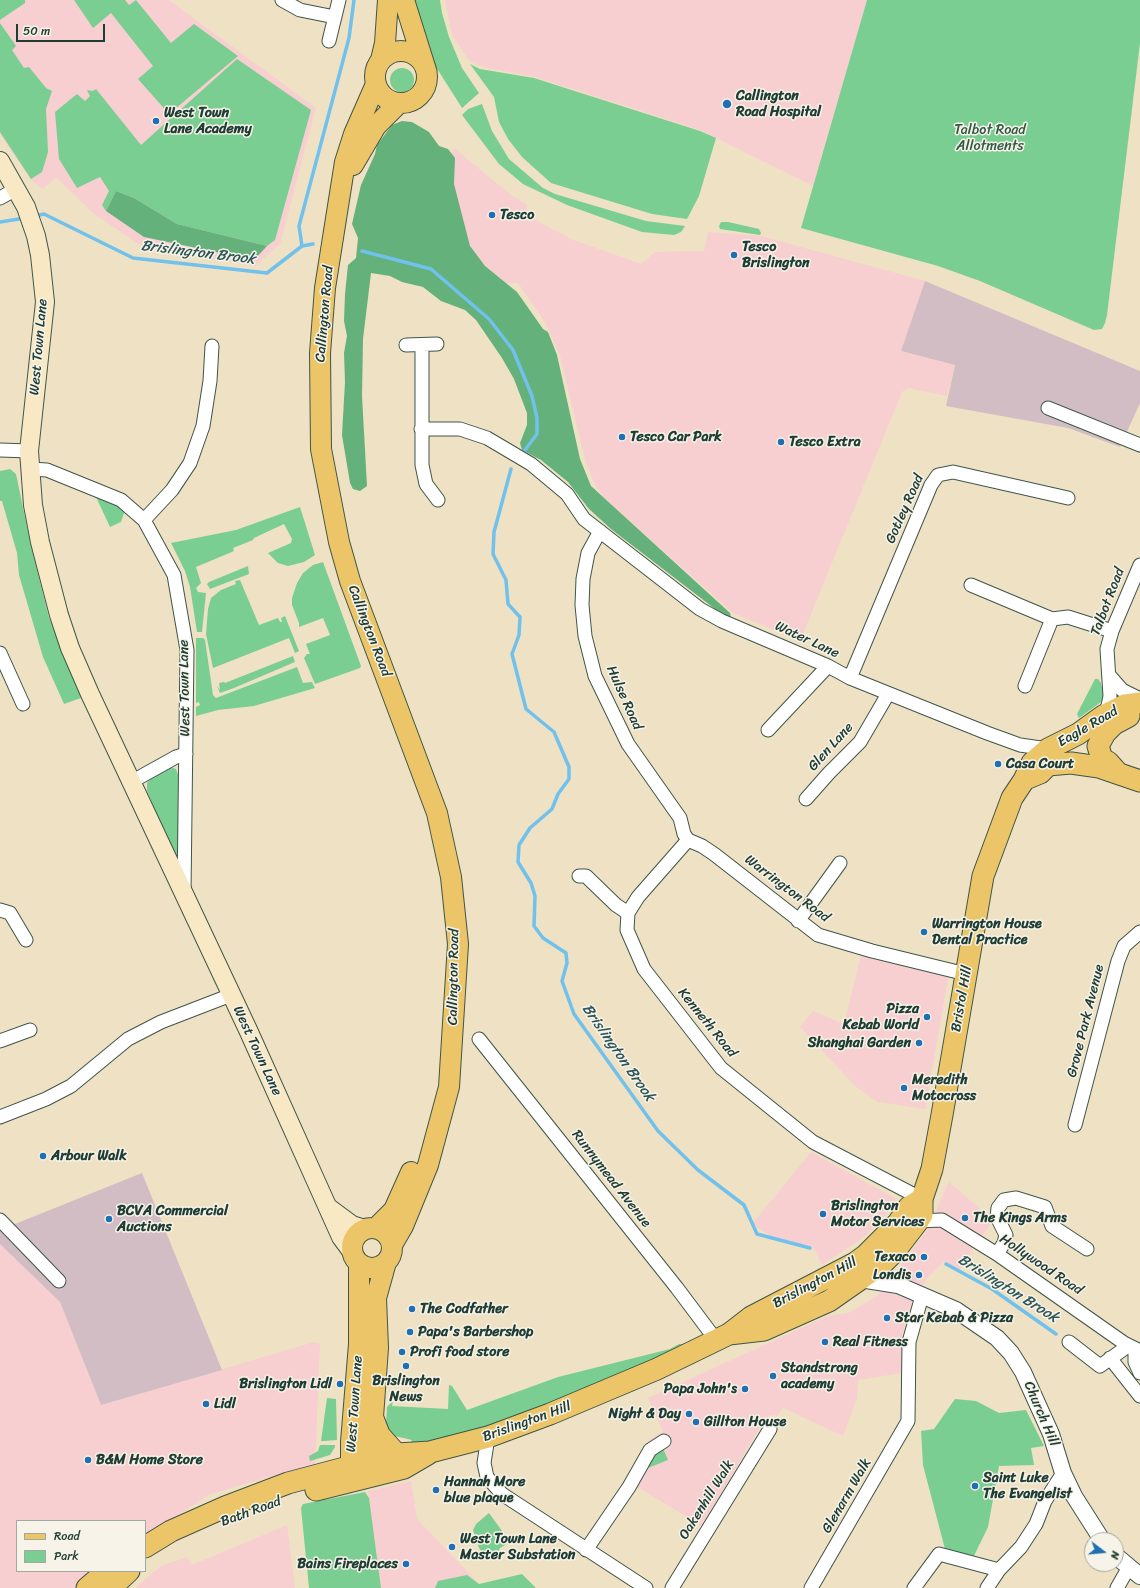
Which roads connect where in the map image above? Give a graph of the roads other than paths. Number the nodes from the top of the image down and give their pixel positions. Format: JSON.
{"nodes":[{"id":1,"x":282,"y":0,"type":"edge"},
{"id":2,"x":339,"y":0,"type":"edge"},
{"id":3,"x":388,"y":0,"type":"edge"},
{"id":4,"x":404,"y":0,"type":"edge"},
{"id":5,"x":335,"y":18,"type":"junction"},
{"id":6,"x":330,"y":41,"type":"dead end"},
{"id":7,"x":381,"y":60,"type":"junction"},
{"id":8,"x":425,"y":68,"type":"junction"},
{"id":9,"x":376,"y":84,"type":"junction"},
{"id":10,"x":399,"y":103,"type":"junction"},
{"id":11,"x":0,"y":161,"type":"edge"},
{"id":12,"x":16,"y":189,"type":"junction"},
{"id":13,"x":0,"y":198,"type":"edge"},
{"id":14,"x":340,"y":199,"type":"junction"},
{"id":15,"x":422,"y":344,"type":"junction"},
{"id":16,"x":436,"y":344,"type":"dead end"},
{"id":17,"x":406,"y":345,"type":"dead end"},
{"id":18,"x":212,"y":346,"type":"dead end"},
{"id":19,"x":1048,"y":408,"type":"dead end"},
{"id":20,"x":421,"y":429,"type":"junction"},
{"id":21,"x":1140,"y":445,"type":"edge"},
{"id":22,"x":29,"y":451,"type":"junction"},
{"id":23,"x":1,"y":453,"type":"edge"},
{"id":24,"x":30,"y":469,"type":"junction"},
{"id":25,"x":1068,"y":498,"type":"dead end"},
{"id":26,"x":438,"y":500,"type":"dead end"},
{"id":27,"x":144,"y":520,"type":"junction"},
{"id":28,"x":600,"y":531,"type":"junction"},
{"id":29,"x":1140,"y":565,"type":"edge"},
{"id":30,"x":970,"y":585,"type":"dead end"},
{"id":31,"x":1052,"y":619,"type":"junction"},
{"id":32,"x":1112,"y":631,"type":"junction"},
{"id":33,"x":0,"y":653,"type":"edge"},
{"id":34,"x":828,"y":666,"type":"junction"},
{"id":35,"x":1109,"y":675,"type":"junction"},
{"id":36,"x":850,"y":678,"type":"junction"},
{"id":37,"x":1025,"y":686,"type":"dead end"},
{"id":38,"x":888,"y":694,"type":"junction"},
{"id":39,"x":1140,"y":699,"type":"edge"},
{"id":40,"x":1140,"y":703,"type":"edge"},
{"id":41,"x":23,"y":704,"type":"dead end"},
{"id":42,"x":1140,"y":708,"type":"edge"},
{"id":43,"x":1103,"y":716,"type":"junction"},
{"id":44,"x":768,"y":730,"type":"dead end"},
{"id":45,"x":186,"y":754,"type":"junction"},
{"id":46,"x":1045,"y":757,"type":"junction"},
{"id":47,"x":1118,"y":774,"type":"junction"},
{"id":48,"x":1140,"y":781,"type":"edge"},
{"id":49,"x":131,"y":782,"type":"junction"},
{"id":50,"x":806,"y":799,"type":"dead end"},
{"id":51,"x":688,"y":840,"type":"junction"},
{"id":52,"x":840,"y":863,"type":"dead end"},
{"id":53,"x":579,"y":876,"type":"dead end"},
{"id":54,"x":184,"y":895,"type":"junction"},
{"id":55,"x":0,"y":910,"type":"edge"},
{"id":56,"x":628,"y":913,"type":"junction"},
{"id":57,"x":798,"y":921,"type":"junction"},
{"id":58,"x":1140,"y":932,"type":"edge"},
{"id":59,"x":26,"y":940,"type":"dead end"},
{"id":60,"x":966,"y":974,"type":"junction"},
{"id":61,"x":231,"y":995,"type":"junction"},
{"id":62,"x":30,"y":1030,"type":"dead end"},
{"id":63,"x":479,"y":1038,"type":"dead end"},
{"id":64,"x":0,"y":1041,"type":"edge"},
{"id":65,"x":450,"y":1056,"type":"junction"},
{"id":66,"x":0,"y":1117,"type":"edge"},
{"id":67,"x":1075,"y":1125,"type":"dead end"},
{"id":68,"x":922,"y":1200,"type":"junction"},
{"id":69,"x":329,"y":1208,"type":"junction"},
{"id":70,"x":0,"y":1220,"type":"edge"},
{"id":71,"x":918,"y":1221,"type":"junction"},
{"id":72,"x":370,"y":1228,"type":"junction"},
{"id":73,"x":1087,"y":1249,"type":"dead end"},
{"id":74,"x":389,"y":1253,"type":"junction"},
{"id":75,"x":997,"y":1254,"type":"junction"},
{"id":76,"x":355,"y":1257,"type":"junction"},
{"id":77,"x":874,"y":1260,"type":"junction"},
{"id":78,"x":860,"y":1279,"type":"junction"},
{"id":79,"x":59,"y":1281,"type":"dead end"},
{"id":80,"x":898,"y":1285,"type":"junction"},
{"id":81,"x":796,"y":1292,"type":"junction"},
{"id":82,"x":922,"y":1296,"type":"junction"},
{"id":83,"x":812,"y":1310,"type":"junction"},
{"id":84,"x":722,"y":1337,"type":"junction"},
{"id":85,"x":1069,"y":1342,"type":"dead end"},
{"id":86,"x":1134,"y":1349,"type":"edge"},
{"id":87,"x":1110,"y":1358,"type":"junction"},
{"id":88,"x":1140,"y":1373,"type":"edge"},
{"id":89,"x":1140,"y":1396,"type":"edge"},
{"id":90,"x":373,"y":1417,"type":"junction"},
{"id":91,"x":770,"y":1429,"type":"dead end"},
{"id":92,"x":488,"y":1437,"type":"junction"},
{"id":93,"x":664,"y":1441,"type":"dead end"},
{"id":94,"x":430,"y":1452,"type":"junction"},
{"id":95,"x":397,"y":1454,"type":"junction"},
{"id":96,"x":360,"y":1468,"type":"junction"},
{"id":97,"x":1063,"y":1474,"type":"junction"},
{"id":98,"x":1097,"y":1532,"type":"edge"},
{"id":99,"x":146,"y":1545,"type":"edge"},
{"id":100,"x":586,"y":1550,"type":"junction"},
{"id":101,"x":146,"y":1558,"type":"edge"},
{"id":102,"x":1124,"y":1562,"type":"edge"},
{"id":103,"x":999,"y":1570,"type":"junction"},
{"id":104,"x":1135,"y":1571,"type":"edge"},
{"id":105,"x":106,"y":1572,"type":"edge"},
{"id":106,"x":128,"y":1572,"type":"edge"},
{"id":107,"x":87,"y":1588,"type":"edge"},
{"id":108,"x":111,"y":1588,"type":"edge"},
{"id":109,"x":646,"y":1588,"type":"edge"},
{"id":110,"x":672,"y":1588,"type":"edge"},
{"id":111,"x":811,"y":1588,"type":"edge"},
{"id":112,"x":914,"y":1588,"type":"edge"},
{"id":113,"x":987,"y":1588,"type":"edge"},
{"id":114,"x":1117,"y":1588,"type":"edge"}],
"edges":[{"from":1,"to":5,"type":"street"},
{"from":2,"to":5,"type":"street"},
{"from":3,"to":7,"type":"main road"},
{"from":4,"to":8,"type":"main road"},
{"from":5,"to":6,"type":"street"},
{"from":7,"to":8,"type":"main road"},
{"from":7,"to":9,"type":"main road"},
{"from":8,"to":10,"type":"main road"},
{"from":9,"to":10,"type":"main road"},
{"from":9,"to":14,"type":"main road","name":"Callington Road"},
{"from":10,"to":14,"type":"main road","name":"Callington Road"},
{"from":11,"to":12,"type":"main road","name":"West Town Lane"},
{"from":12,"to":13,"type":"street"},
{"from":12,"to":22,"type":"main road","name":"West Town Lane"},
{"from":14,"to":65,"type":"main road","name":"Callington Road"},
{"from":15,"to":16,"type":"street"},
{"from":15,"to":17,"type":"street"},
{"from":15,"to":20,"type":"street"},
{"from":18,"to":27,"type":"street"},
{"from":19,"to":21,"type":"street"},
{"from":20,"to":26,"type":"street"},
{"from":20,"to":28,"type":"street","name":"Water Lane"},
{"from":22,"to":23,"type":"street"},
{"from":22,"to":24,"type":"main road","name":"West Town Lane"},
{"from":24,"to":27,"type":"street","name":"West Town Lane"},
{"from":24,"to":49,"type":"main road","name":"West Town Lane"},
{"from":25,"to":36,"type":"street","name":"Gotley Road"},
{"from":27,"to":45,"type":"street","name":"West Town Lane"},
{"from":28,"to":34,"type":"street","name":"Water Lane"},
{"from":28,"to":51,"type":"street","name":"Hulse Road"},
{"from":29,"to":32,"type":"street","name":"Talbot Road"},
{"from":30,"to":31,"type":"street"},
{"from":31,"to":32,"type":"street"},
{"from":31,"to":37,"type":"street"},
{"from":32,"to":35,"type":"street","name":"Talbot Road"},
{"from":33,"to":41,"type":"street"},
{"from":34,"to":36,"type":"street","name":"Water Lane"},
{"from":34,"to":44,"type":"street"},
{"from":35,"to":39,"type":"street"},
{"from":35,"to":43,"type":"street","name":"Talbot Road"},
{"from":36,"to":38,"type":"street","name":"Water Lane"},
{"from":38,"to":46,"type":"street","name":"Water Lane"},
{"from":38,"to":50,"type":"street","name":"Glen Lane"},
{"from":40,"to":43,"type":"highway","name":"Eagle Road"},
{"from":42,"to":47,"type":"highway","name":"Eagle Road"},
{"from":43,"to":46,"type":"highway","name":"Eagle Road"},
{"from":45,"to":49,"type":"street"},
{"from":45,"to":54,"type":"street","name":"West Town Lane"},
{"from":46,"to":47,"type":"highway","name":"Eagle Road"},
{"from":46,"to":60,"type":"highway","name":"Bristol Hill"},
{"from":47,"to":48,"type":"highway"},
{"from":49,"to":54,"type":"main road","name":"West Town Lane"},
{"from":51,"to":56,"type":"street"},
{"from":51,"to":57,"type":"street","name":"Warrington Road"},
{"from":52,"to":57,"type":"street"},
{"from":53,"to":56,"type":"street"},
{"from":54,"to":61,"type":"main road","name":"West Town Lane"},
{"from":55,"to":59,"type":"street"},
{"from":56,"to":68,"type":"street","name":"Kenneth Road"},
{"from":57,"to":60,"type":"street","name":"Warrington Road"},
{"from":58,"to":67,"type":"street","name":"Grove Park Avenue"},
{"from":60,"to":68,"type":"highway","name":"Bristol Hill"},
{"from":61,"to":66,"type":"street"},
{"from":61,"to":69,"type":"main road","name":"West Town Lane"},
{"from":62,"to":64,"type":"street"},
{"from":63,"to":84,"type":"street","name":"Runnymead Avenue"},
{"from":65,"to":72,"type":"main road"},
{"from":65,"to":74,"type":"main road","name":"West Town Lane"},
{"from":68,"to":71,"type":"highway","name":"Brislington Hill"},
{"from":68,"to":77,"type":"highway","name":"Brislington Hill"},
{"from":69,"to":72,"type":"main road","name":"West Town Lane"},
{"from":69,"to":76,"type":"main road","name":"West Town Lane"},
{"from":70,"to":79,"type":"street"},
{"from":71,"to":75,"type":"street","name":"Hollywood Road"},
{"from":71,"to":77,"type":"highway","name":"Brislington Hill"},
{"from":72,"to":74,"type":"main road"},
{"from":72,"to":76,"type":"main road"},
{"from":73,"to":75,"type":"street"},
{"from":74,"to":76,"type":"main road"},
{"from":74,"to":90,"type":"main road","name":"West Town Lane"},
{"from":75,"to":86,"type":"street","name":"Hollywood Road"},
{"from":76,"to":96,"type":"main road","name":"West Town Lane"},
{"from":77,"to":78,"type":"highway","name":"Brislington Hill"},
{"from":77,"to":80,"type":"street","name":"Church Hill"},
{"from":77,"to":81,"type":"highway","name":"Brislington Hill"},
{"from":78,"to":80,"type":"street","name":"Church Hill"},
{"from":78,"to":83,"type":"highway","name":"Brislington Hill"},
{"from":80,"to":82,"type":"street","name":"Church Hill"},
{"from":81,"to":83,"type":"highway"},
{"from":81,"to":84,"type":"highway","name":"Brislington Hill"},
{"from":82,"to":97,"type":"street","name":"Church Hill"},
{"from":82,"to":111,"type":"street","name":"Glenarm Walk"},
{"from":83,"to":84,"type":"highway","name":"Brislington Hill"},
{"from":84,"to":92,"type":"highway","name":"Brislington Hill"},
{"from":85,"to":87,"type":"street"},
{"from":86,"to":87,"type":"street"},
{"from":86,"to":88,"type":"street"},
{"from":87,"to":89,"type":"street"},
{"from":90,"to":95,"type":"main road","name":"West Town Lane"},
{"from":90,"to":96,"type":"main road","name":"West Town Lane"},
{"from":91,"to":110,"type":"street","name":"Oakenhill Walk"},
{"from":92,"to":94,"type":"highway","name":"Brislington Hill"},
{"from":92,"to":100,"type":"street"},
{"from":93,"to":100,"type":"street"},
{"from":94,"to":95,"type":"highway","name":"Brislington Hill"},
{"from":94,"to":96,"type":"highway","name":"Brislington Hill"},
{"from":95,"to":96,"type":"highway","name":"Brislington Hill"},
{"from":96,"to":99,"type":"highway","name":"Bath Road"},
{"from":96,"to":101,"type":"highway","name":"Bath Road"},
{"from":97,"to":98,"type":"street","name":"Church Hill"},
{"from":97,"to":103,"type":"street"},
{"from":100,"to":109,"type":"street"},
{"from":102,"to":104,"type":"street"},
{"from":103,"to":112,"type":"street"},
{"from":103,"to":113,"type":"street"},
{"from":104,"to":114,"type":"street"},
{"from":105,"to":107,"type":"highway"},
{"from":106,"to":108,"type":"highway"}]}
